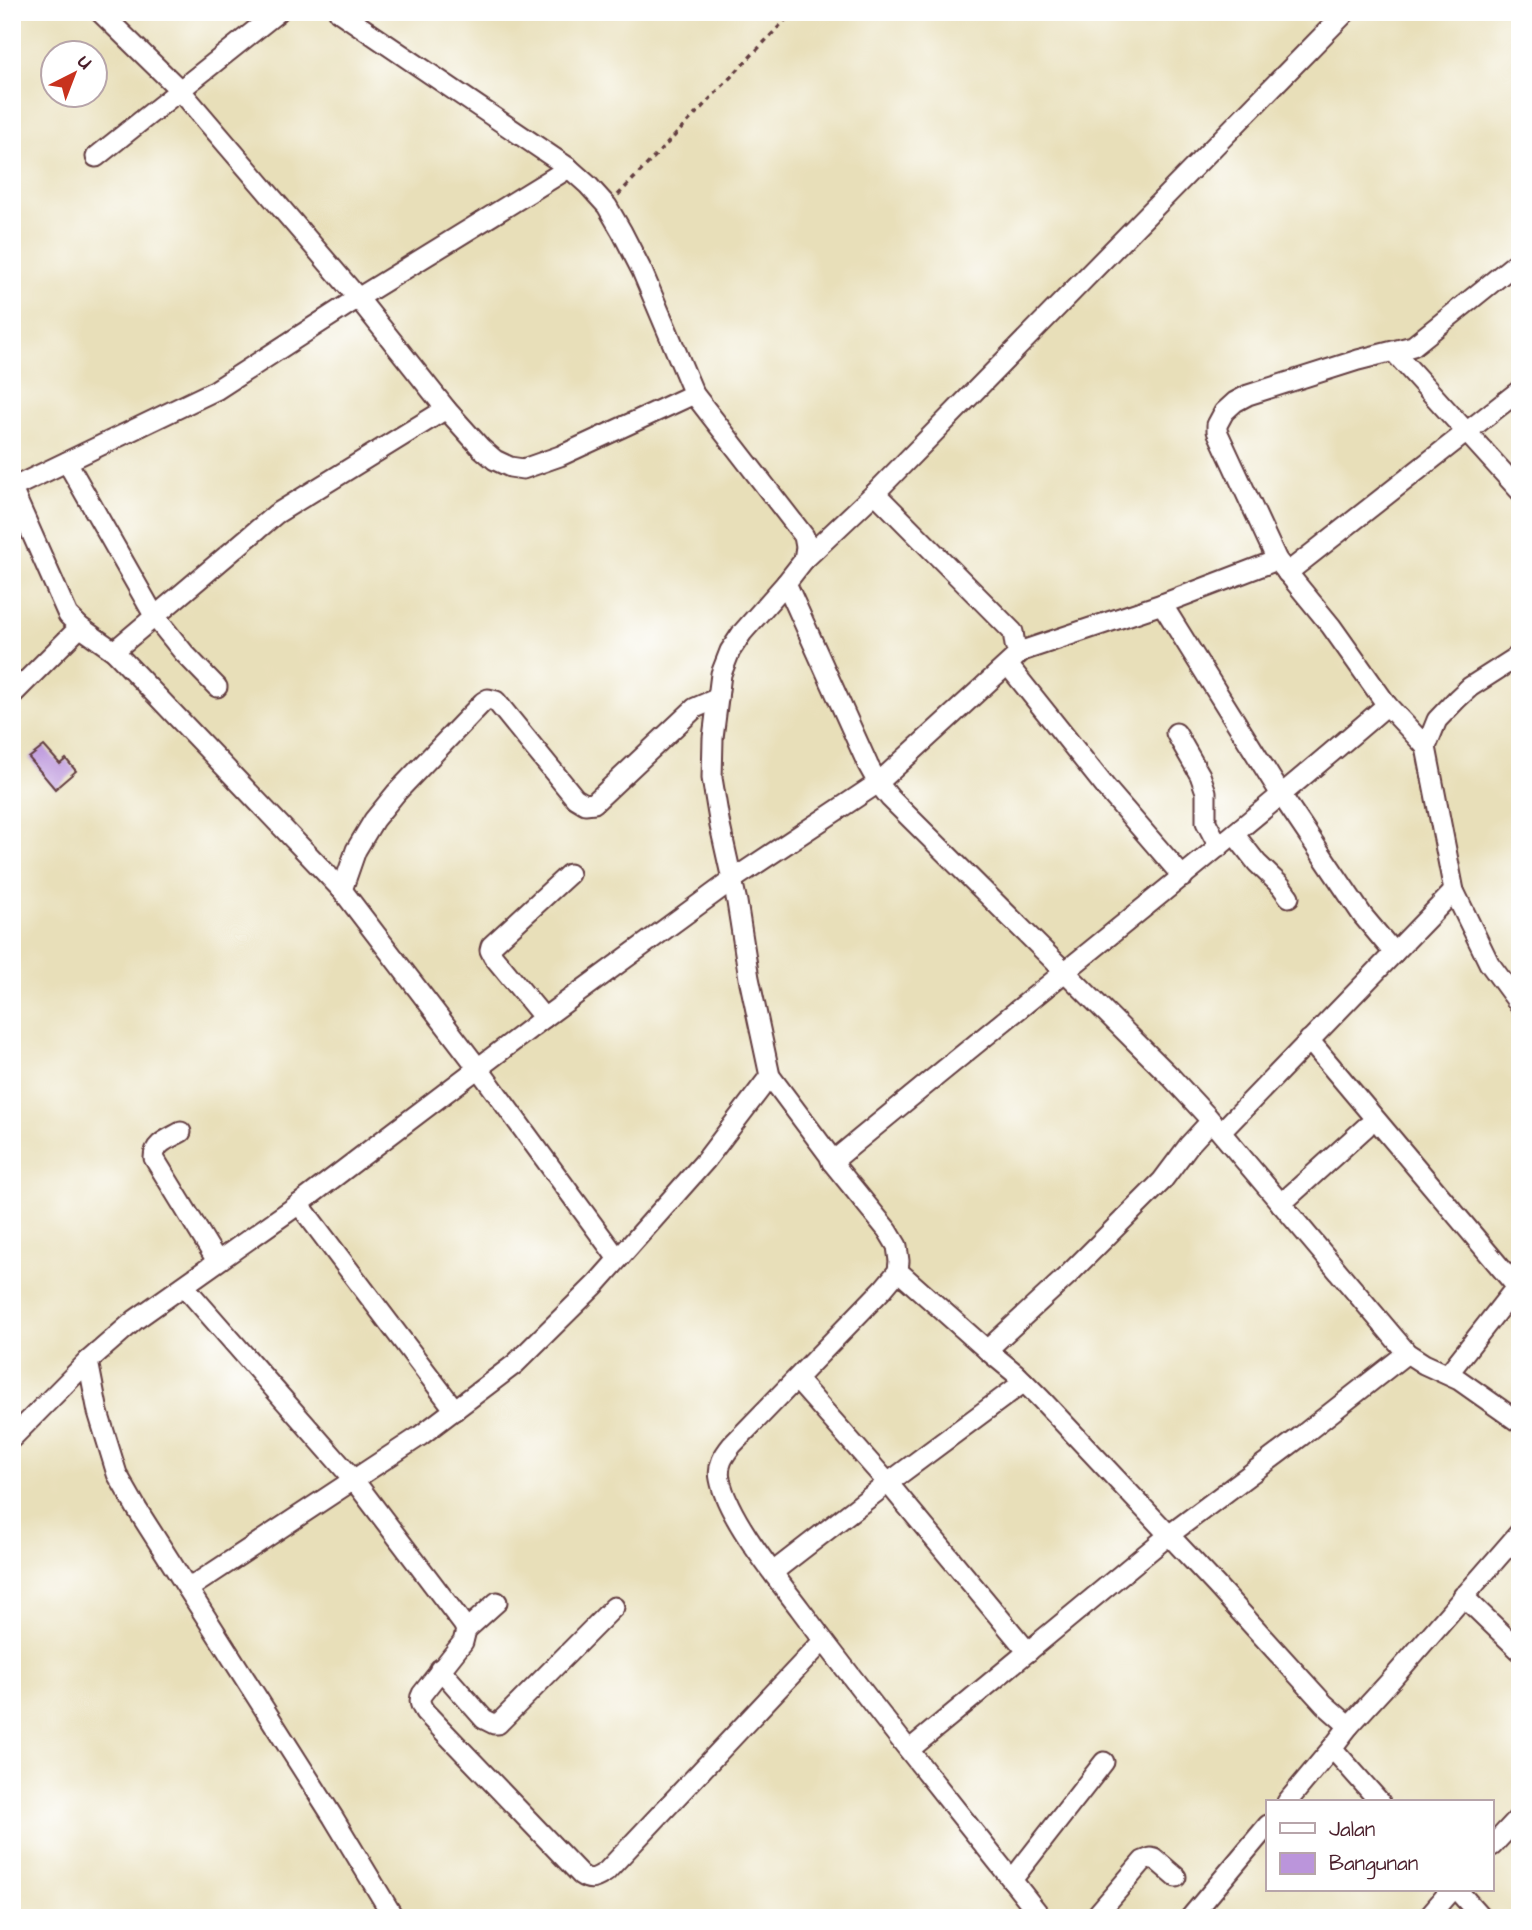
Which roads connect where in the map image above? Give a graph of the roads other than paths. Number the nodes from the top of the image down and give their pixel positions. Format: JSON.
{"nodes":[{"id":1,"x":100,"y":12,"type":"edge"},
{"id":2,"x":278,"y":12,"type":"edge"},
{"id":3,"x":339,"y":12,"type":"edge"},
{"id":4,"x":1346,"y":12,"type":"edge"},
{"id":5,"x":180,"y":90,"type":"junction"},
{"id":6,"x":96,"y":157,"type":"dead end"},
{"id":7,"x":569,"y":168,"type":"junction"},
{"id":8,"x":1520,"y":260,"type":"edge"},
{"id":9,"x":358,"y":299,"type":"junction"},
{"id":10,"x":1394,"y":352,"type":"junction"},
{"id":11,"x":1520,"y":390,"type":"edge"},
{"id":12,"x":694,"y":394,"type":"junction"},
{"id":13,"x":446,"y":409,"type":"junction"},
{"id":14,"x":1467,"y":432,"type":"junction"},
{"id":15,"x":67,"y":462,"type":"junction"},
{"id":16,"x":12,"y":489,"type":"edge"},
{"id":17,"x":1520,"y":491,"type":"edge"},
{"id":18,"x":875,"y":493,"type":"junction"},
{"id":19,"x":804,"y":536,"type":"junction"},
{"id":20,"x":826,"y":540,"type":"junction"},
{"id":21,"x":804,"y":560,"type":"junction"},
{"id":22,"x":1282,"y":567,"type":"junction"},
{"id":23,"x":786,"y":583,"type":"junction"},
{"id":24,"x":1161,"y":604,"type":"junction"},
{"id":25,"x":155,"y":617,"type":"junction"},
{"id":26,"x":80,"y":627,"type":"junction"},
{"id":27,"x":114,"y":650,"type":"junction"},
{"id":28,"x":1022,"y":651,"type":"junction"},
{"id":29,"x":1520,"y":655,"type":"edge"},
{"id":30,"x":1007,"y":665,"type":"junction"},
{"id":31,"x":217,"y":687,"type":"dead end"},
{"id":32,"x":12,"y":695,"type":"edge"},
{"id":33,"x":718,"y":698,"type":"junction"},
{"id":34,"x":1387,"y":705,"type":"junction"},
{"id":35,"x":1176,"y":733,"type":"dead end"},
{"id":36,"x":1426,"y":747,"type":"junction"},
{"id":37,"x":878,"y":783,"type":"junction"},
{"id":38,"x":1282,"y":796,"type":"junction"},
{"id":39,"x":1235,"y":835,"type":"junction"},
{"id":40,"x":1219,"y":847,"type":"junction"},
{"id":41,"x":569,"y":874,"type":"dead end"},
{"id":42,"x":1183,"y":877,"type":"junction"},
{"id":43,"x":733,"y":880,"type":"junction"},
{"id":44,"x":342,"y":890,"type":"junction"},
{"id":45,"x":1454,"y":891,"type":"junction"},
{"id":46,"x":1289,"y":897,"type":"dead end"},
{"id":47,"x":1394,"y":953,"type":"junction"},
{"id":48,"x":1066,"y":972,"type":"junction"},
{"id":49,"x":1520,"y":1005,"type":"edge"},
{"id":50,"x":544,"y":1018,"type":"junction"},
{"id":51,"x":1309,"y":1040,"type":"junction"},
{"id":52,"x":478,"y":1068,"type":"junction"},
{"id":53,"x":770,"y":1076,"type":"junction"},
{"id":54,"x":1216,"y":1126,"type":"junction"},
{"id":55,"x":1366,"y":1127,"type":"dead end"},
{"id":56,"x":181,"y":1132,"type":"dead end"},
{"id":57,"x":832,"y":1162,"type":"junction"},
{"id":58,"x":299,"y":1204,"type":"junction"},
{"id":59,"x":1281,"y":1204,"type":"junction"},
{"id":60,"x":618,"y":1259,"type":"junction"},
{"id":61,"x":216,"y":1261,"type":"junction"},
{"id":62,"x":898,"y":1271,"type":"junction"},
{"id":63,"x":1518,"y":1284,"type":"edge"},
{"id":64,"x":184,"y":1286,"type":"junction"},
{"id":65,"x":987,"y":1350,"type":"junction"},
{"id":66,"x":1407,"y":1353,"type":"junction"},
{"id":67,"x":88,"y":1361,"type":"junction"},
{"id":68,"x":1448,"y":1374,"type":"junction"},
{"id":69,"x":797,"y":1380,"type":"junction"},
{"id":70,"x":1024,"y":1382,"type":"junction"},
{"id":71,"x":455,"y":1410,"type":"junction"},
{"id":72,"x":1520,"y":1423,"type":"edge"},
{"id":73,"x":12,"y":1438,"type":"edge"},
{"id":74,"x":352,"y":1479,"type":"junction"},
{"id":75,"x":888,"y":1483,"type":"junction"},
{"id":76,"x":1520,"y":1532,"type":"edge"},
{"id":77,"x":1170,"y":1535,"type":"junction"},
{"id":78,"x":773,"y":1572,"type":"junction"},
{"id":79,"x":188,"y":1589,"type":"junction"},
{"id":80,"x":1463,"y":1596,"type":"junction"},
{"id":81,"x":497,"y":1602,"type":"dead end"},
{"id":82,"x":614,"y":1607,"type":"dead end"},
{"id":83,"x":466,"y":1630,"type":"junction"},
{"id":84,"x":824,"y":1641,"type":"junction"},
{"id":85,"x":1520,"y":1651,"type":"edge"},
{"id":86,"x":1028,"y":1652,"type":"junction"},
{"id":87,"x":440,"y":1669,"type":"junction"},
{"id":88,"x":1349,"y":1726,"type":"junction"},
{"id":89,"x":1332,"y":1748,"type":"junction"},
{"id":90,"x":909,"y":1750,"type":"junction"},
{"id":91,"x":1104,"y":1762,"type":"dead end"},
{"id":92,"x":1289,"y":1800,"type":"edge"},
{"id":93,"x":1378,"y":1800,"type":"edge"},
{"id":94,"x":1520,"y":1816,"type":"edge"},
{"id":95,"x":1266,"y":1827,"type":"edge"},
{"id":96,"x":1494,"y":1844,"type":"edge"},
{"id":97,"x":1176,"y":1877,"type":"dead end"},
{"id":98,"x":1012,"y":1880,"type":"junction"},
{"id":99,"x":1449,"y":1892,"type":"edge"},
{"id":100,"x":1459,"y":1892,"type":"edge"},
{"id":101,"x":394,"y":1918,"type":"edge"},
{"id":102,"x":1042,"y":1918,"type":"edge"},
{"id":103,"x":1094,"y":1918,"type":"edge"},
{"id":104,"x":1190,"y":1918,"type":"edge"},
{"id":105,"x":1427,"y":1918,"type":"edge"},
{"id":106,"x":1482,"y":1918,"type":"edge"}],
"edges":[{"from":1,"to":5,"type":"street"},
{"from":2,"to":5,"type":"street"},
{"from":3,"to":7,"type":"street"},
{"from":4,"to":18,"type":"street"},
{"from":5,"to":6,"type":"street"},
{"from":5,"to":9,"type":"street"},
{"from":7,"to":9,"type":"street"},
{"from":7,"to":12,"type":"street"},
{"from":8,"to":10,"type":"street"},
{"from":9,"to":13,"type":"street"},
{"from":9,"to":15,"type":"street"},
{"from":10,"to":14,"type":"street"},
{"from":10,"to":22,"type":"street"},
{"from":11,"to":14,"type":"street"},
{"from":12,"to":13,"type":"street"},
{"from":12,"to":19,"type":"street"},
{"from":13,"to":25,"type":"street"},
{"from":14,"to":17,"type":"street"},
{"from":14,"to":22,"type":"street"},
{"from":15,"to":16,"type":"street"},
{"from":15,"to":25,"type":"street"},
{"from":16,"to":26,"type":"street"},
{"from":18,"to":20,"type":"street"},
{"from":18,"to":28,"type":"street"},
{"from":19,"to":20,"type":"street"},
{"from":19,"to":21,"type":"street"},
{"from":20,"to":21,"type":"street"},
{"from":21,"to":23,"type":"street"},
{"from":22,"to":24,"type":"street"},
{"from":22,"to":34,"type":"street"},
{"from":23,"to":33,"type":"street"},
{"from":23,"to":37,"type":"street"},
{"from":24,"to":28,"type":"street"},
{"from":24,"to":38,"type":"street"},
{"from":25,"to":27,"type":"street"},
{"from":25,"to":31,"type":"street"},
{"from":26,"to":27,"type":"street"},
{"from":26,"to":32,"type":"street"},
{"from":27,"to":44,"type":"street"},
{"from":28,"to":30,"type":"street"},
{"from":29,"to":36,"type":"street"},
{"from":30,"to":37,"type":"street"},
{"from":30,"to":42,"type":"street"},
{"from":33,"to":43,"type":"street"},
{"from":33,"to":44,"type":"street"},
{"from":34,"to":36,"type":"street"},
{"from":34,"to":38,"type":"street"},
{"from":35,"to":40,"type":"street"},
{"from":36,"to":45,"type":"street"},
{"from":37,"to":43,"type":"street"},
{"from":37,"to":48,"type":"street"},
{"from":38,"to":39,"type":"street"},
{"from":38,"to":47,"type":"street"},
{"from":39,"to":40,"type":"street"},
{"from":39,"to":46,"type":"street"},
{"from":40,"to":42,"type":"street"},
{"from":41,"to":50,"type":"street"},
{"from":42,"to":48,"type":"street"},
{"from":43,"to":50,"type":"street"},
{"from":43,"to":53,"type":"street"},
{"from":44,"to":52,"type":"street"},
{"from":45,"to":47,"type":"street"},
{"from":45,"to":49,"type":"street"},
{"from":47,"to":51,"type":"street"},
{"from":48,"to":54,"type":"street"},
{"from":48,"to":57,"type":"street"},
{"from":50,"to":52,"type":"street"},
{"from":51,"to":54,"type":"street"},
{"from":51,"to":63,"type":"street"},
{"from":52,"to":58,"type":"street"},
{"from":52,"to":60,"type":"street"},
{"from":53,"to":57,"type":"street"},
{"from":53,"to":60,"type":"street"},
{"from":54,"to":59,"type":"street"},
{"from":54,"to":65,"type":"street"},
{"from":55,"to":59,"type":"street"},
{"from":56,"to":61,"type":"street"},
{"from":57,"to":62,"type":"street"},
{"from":58,"to":61,"type":"street"},
{"from":58,"to":71,"type":"street"},
{"from":59,"to":66,"type":"street"},
{"from":60,"to":71,"type":"street"},
{"from":61,"to":64,"type":"street"},
{"from":62,"to":65,"type":"street"},
{"from":62,"to":69,"type":"street"},
{"from":63,"to":68,"type":"street"},
{"from":64,"to":67,"type":"street"},
{"from":64,"to":74,"type":"street"},
{"from":65,"to":70,"type":"street"},
{"from":66,"to":68,"type":"street"},
{"from":66,"to":77,"type":"street"},
{"from":67,"to":73,"type":"street"},
{"from":67,"to":79,"type":"street"},
{"from":68,"to":72,"type":"street"},
{"from":69,"to":75,"type":"street"},
{"from":69,"to":78,"type":"street"},
{"from":70,"to":75,"type":"street"},
{"from":70,"to":77,"type":"street"},
{"from":71,"to":74,"type":"street"},
{"from":74,"to":79,"type":"street"},
{"from":74,"to":83,"type":"street"},
{"from":75,"to":78,"type":"street"},
{"from":75,"to":86,"type":"street"},
{"from":76,"to":80,"type":"street"},
{"from":77,"to":86,"type":"street"},
{"from":77,"to":88,"type":"street"},
{"from":78,"to":84,"type":"street"},
{"from":79,"to":101,"type":"street"},
{"from":80,"to":85,"type":"street"},
{"from":80,"to":88,"type":"street"},
{"from":81,"to":83,"type":"street"},
{"from":82,"to":87,"type":"street"},
{"from":83,"to":87,"type":"street"},
{"from":84,"to":87,"type":"street"},
{"from":84,"to":90,"type":"street"},
{"from":86,"to":90,"type":"street"},
{"from":88,"to":89,"type":"street"},
{"from":89,"to":92,"type":"street"},
{"from":89,"to":93,"type":"street"},
{"from":90,"to":98,"type":"street"},
{"from":91,"to":98,"type":"street"},
{"from":94,"to":96,"type":"street"},
{"from":95,"to":104,"type":"street"},
{"from":97,"to":103,"type":"street"},
{"from":98,"to":102,"type":"street"},
{"from":99,"to":105,"type":"street"},
{"from":100,"to":106,"type":"street"}]}
